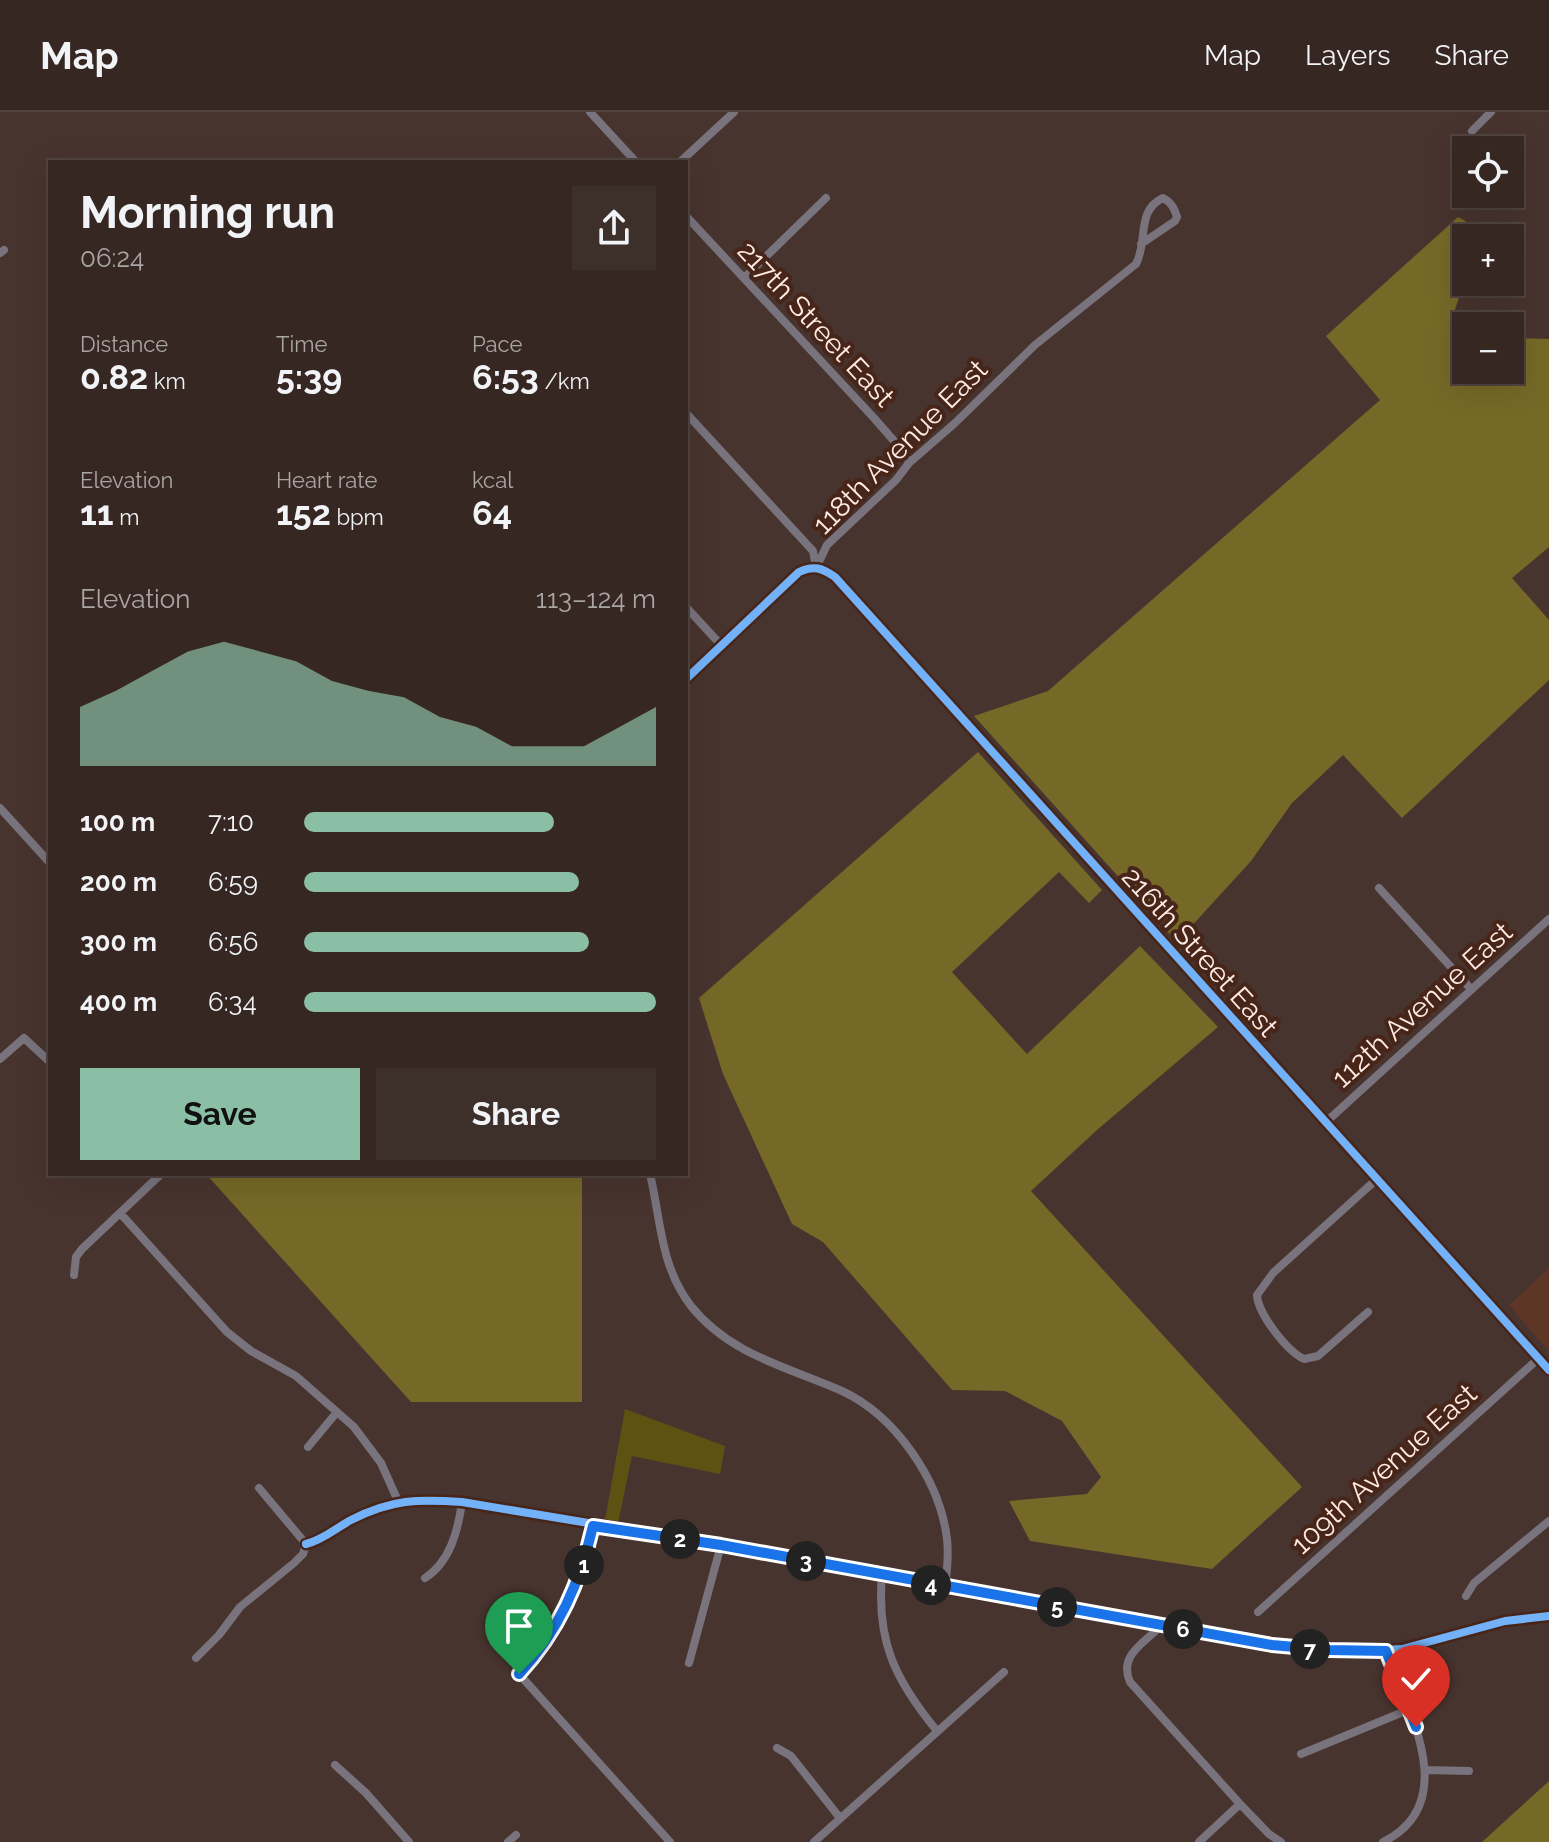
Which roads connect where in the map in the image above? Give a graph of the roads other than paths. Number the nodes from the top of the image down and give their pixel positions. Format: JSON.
{"nodes":[{"id":1,"x":590,"y":112,"type":"edge"},
{"id":2,"x":734,"y":112,"type":"edge"},
{"id":3,"x":1491,"y":112,"type":"edge"},
{"id":4,"x":1472,"y":131,"type":"dead end"},
{"id":5,"x":634,"y":160,"type":"edge"},
{"id":6,"x":682,"y":160,"type":"edge"},
{"id":7,"x":826,"y":198,"type":"dead end"},
{"id":8,"x":688,"y":218,"type":"edge"},
{"id":9,"x":1141,"y":244,"type":"junction"},
{"id":10,"x":744,"y":278,"type":"junction"},
{"id":11,"x":688,"y":415,"type":"edge"},
{"id":12,"x":909,"y":463,"type":"junction"},
{"id":13,"x":816,"y":568,"type":"junction"},
{"id":14,"x":688,"y":609,"type":"edge"},
{"id":15,"x":721,"y":645,"type":"junction"},
{"id":16,"x":688,"y":677,"type":"edge"},
{"id":17,"x":0,"y":808,"type":"edge"},
{"id":18,"x":48,"y":861,"type":"edge"},
{"id":19,"x":1379,"y":888,"type":"dead end"},
{"id":20,"x":1549,"y":919,"type":"edge"},
{"id":21,"x":1471,"y":989,"type":"junction"},
{"id":22,"x":0,"y":1059,"type":"edge"},
{"id":23,"x":48,"y":1060,"type":"edge"},
{"id":24,"x":1325,"y":1123,"type":"junction"},
{"id":25,"x":159,"y":1176,"type":"edge"},
{"id":26,"x":650,"y":1176,"type":"edge"},
{"id":27,"x":1378,"y":1178,"type":"junction"},
{"id":28,"x":120,"y":1213,"type":"junction"},
{"id":29,"x":74,"y":1275,"type":"dead end"},
{"id":30,"x":1368,"y":1312,"type":"dead end"},
{"id":31,"x":1539,"y":1358,"type":"junction"},
{"id":32,"x":1549,"y":1370,"type":"edge"},
{"id":33,"x":337,"y":1412,"type":"junction"},
{"id":34,"x":308,"y":1447,"type":"dead end"},
{"id":35,"x":259,"y":1488,"type":"dead end"},
{"id":36,"x":398,"y":1501,"type":"junction"},
{"id":37,"x":462,"y":1502,"type":"junction"},
{"id":38,"x":1549,"y":1521,"type":"edge"},
{"id":39,"x":593,"y":1526,"type":"junction"},
{"id":40,"x":306,"y":1544,"type":"junction"},
{"id":41,"x":721,"y":1545,"type":"junction"},
{"id":42,"x":882,"y":1575,"type":"junction"},
{"id":43,"x":425,"y":1578,"type":"dead end"},
{"id":44,"x":945,"y":1588,"type":"junction"},
{"id":45,"x":1466,"y":1596,"type":"dead end"},
{"id":46,"x":1258,"y":1612,"type":"dead end"},
{"id":47,"x":1549,"y":1616,"type":"edge"},
{"id":48,"x":1161,"y":1625,"type":"junction"},
{"id":49,"x":1386,"y":1651,"type":"junction"},
{"id":50,"x":196,"y":1658,"type":"dead end"},
{"id":51,"x":689,"y":1663,"type":"dead end"},
{"id":52,"x":1004,"y":1672,"type":"dead end"},
{"id":53,"x":1408,"y":1710,"type":"junction"},
{"id":54,"x":937,"y":1731,"type":"junction"},
{"id":55,"x":777,"y":1748,"type":"dead end"},
{"id":56,"x":1301,"y":1754,"type":"dead end"},
{"id":57,"x":335,"y":1765,"type":"dead end"},
{"id":58,"x":1426,"y":1770,"type":"junction"},
{"id":59,"x":1469,"y":1771,"type":"dead end"},
{"id":60,"x":1240,"y":1804,"type":"junction"},
{"id":61,"x":840,"y":1818,"type":"junction"},
{"id":62,"x":516,"y":1835,"type":"dead end"},
{"id":63,"x":409,"y":1842,"type":"edge"},
{"id":64,"x":508,"y":1842,"type":"edge"},
{"id":65,"x":670,"y":1842,"type":"edge"},
{"id":66,"x":814,"y":1842,"type":"edge"},
{"id":67,"x":1199,"y":1842,"type":"edge"},
{"id":68,"x":1281,"y":1842,"type":"edge"},
{"id":69,"x":1383,"y":1842,"type":"edge"}],
"edges":[{"from":1,"to":5,"type":"street"},
{"from":2,"to":6,"type":"street"},
{"from":3,"to":4,"type":"street"},
{"from":7,"to":10,"type":"street"},
{"from":8,"to":10,"type":"street","name":"217th Street East"},
{"from":9,"to":9,"type":"street","name":"118th Avenue East"},
{"from":9,"to":12,"type":"street","name":"118th Avenue East"},
{"from":10,"to":12,"type":"street","name":"217th Street East"},
{"from":11,"to":13,"type":"street","name":"216th Street East"},
{"from":12,"to":13,"type":"street","name":"118th Avenue East"},
{"from":13,"to":15,"type":"street","name":"118th Avenue East"},
{"from":13,"to":24,"type":"street","name":"216th Street East"},
{"from":14,"to":15,"type":"street"},
{"from":15,"to":16,"type":"street","name":"118th Avenue East"},
{"from":17,"to":18,"type":"street"},
{"from":19,"to":21,"type":"street"},
{"from":20,"to":21,"type":"street","name":"112th Avenue East"},
{"from":21,"to":24,"type":"street","name":"112th Avenue East"},
{"from":22,"to":23,"type":"street"},
{"from":24,"to":27,"type":"street","name":"216th Street East"},
{"from":25,"to":28,"type":"street"},
{"from":26,"to":44,"type":"street"},
{"from":27,"to":30,"type":"street"},
{"from":27,"to":31,"type":"street","name":"216th Street East"},
{"from":28,"to":29,"type":"street"},
{"from":28,"to":33,"type":"street"},
{"from":31,"to":32,"type":"street","name":"216th Street East"},
{"from":31,"to":46,"type":"street","name":"109th Avenue East"},
{"from":33,"to":34,"type":"street"},
{"from":33,"to":36,"type":"street"},
{"from":35,"to":40,"type":"street"},
{"from":36,"to":37,"type":"street"},
{"from":36,"to":40,"type":"street"},
{"from":37,"to":39,"type":"street"},
{"from":37,"to":43,"type":"street"},
{"from":38,"to":45,"type":"street"},
{"from":39,"to":41,"type":"street"},
{"from":39,"to":65,"type":"street"},
{"from":40,"to":50,"type":"street"},
{"from":41,"to":42,"type":"street"},
{"from":41,"to":51,"type":"street"},
{"from":42,"to":44,"type":"street"},
{"from":42,"to":54,"type":"street"},
{"from":44,"to":48,"type":"street"},
{"from":47,"to":49,"type":"street"},
{"from":48,"to":49,"type":"street"},
{"from":48,"to":60,"type":"street"},
{"from":49,"to":53,"type":"street"},
{"from":52,"to":54,"type":"street"},
{"from":53,"to":56,"type":"street"},
{"from":53,"to":58,"type":"street"},
{"from":54,"to":61,"type":"street"},
{"from":55,"to":61,"type":"street"},
{"from":57,"to":63,"type":"street"},
{"from":58,"to":59,"type":"street"},
{"from":58,"to":69,"type":"street"},
{"from":60,"to":67,"type":"street"},
{"from":60,"to":68,"type":"street"},
{"from":61,"to":66,"type":"street"},
{"from":62,"to":64,"type":"street"}]}
